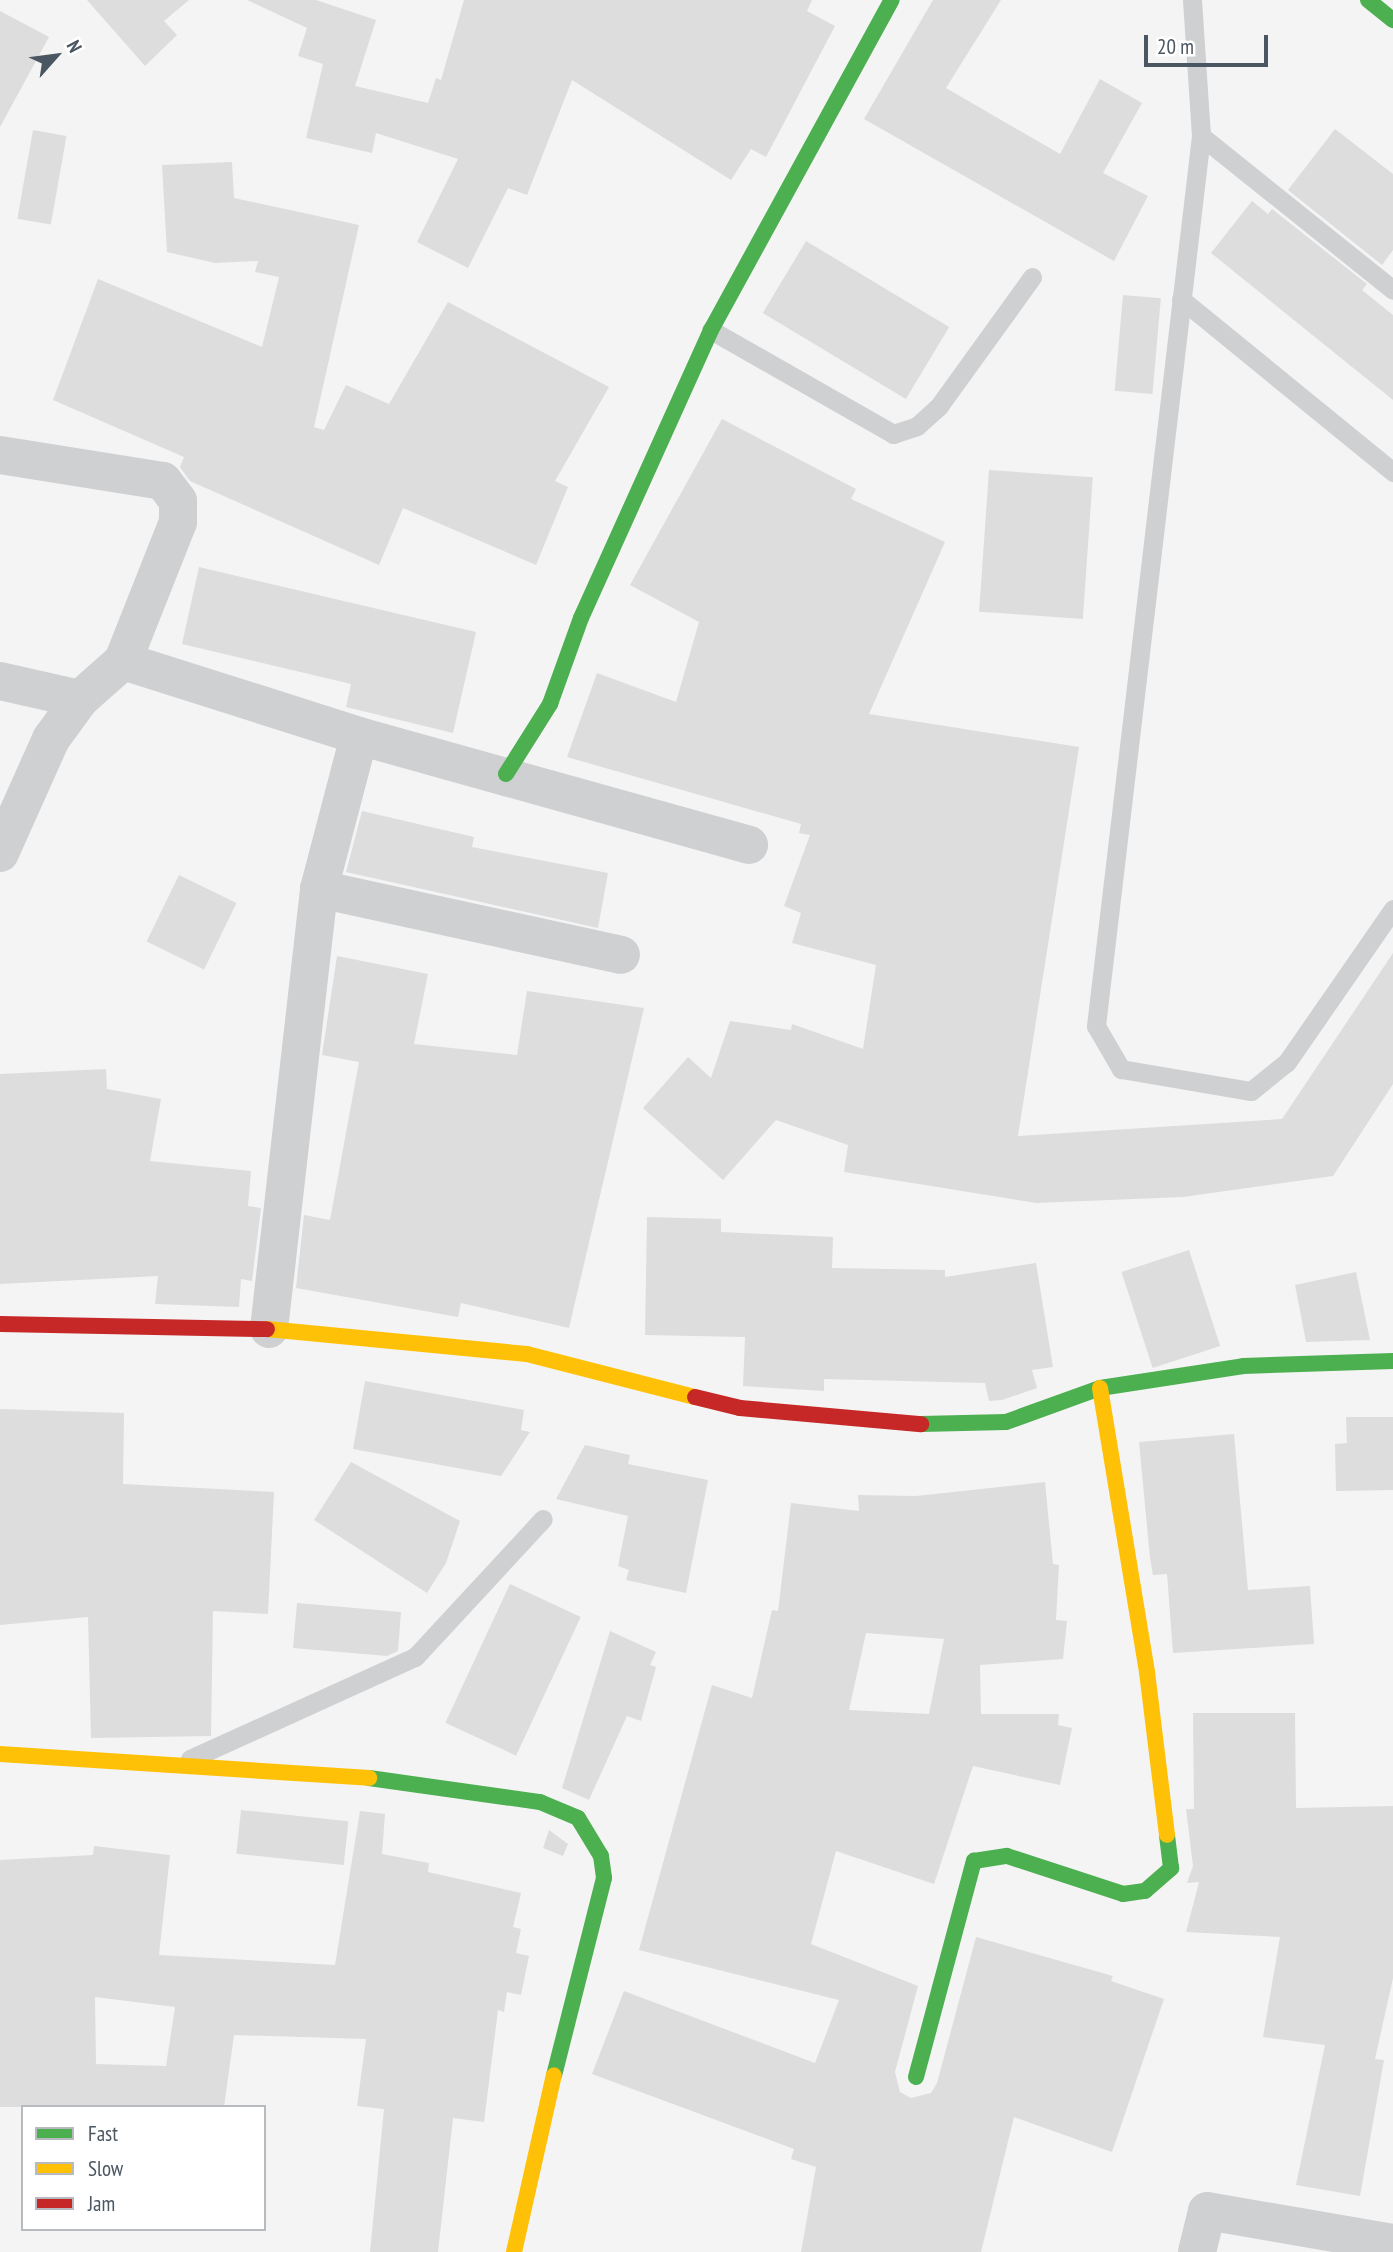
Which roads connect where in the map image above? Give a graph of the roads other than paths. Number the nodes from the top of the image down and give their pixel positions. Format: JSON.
{"nodes":[{"id":1,"x":892,"y":0,"type":"edge"},
{"id":2,"x":1192,"y":0,"type":"edge"},
{"id":3,"x":1368,"y":0,"type":"edge"},
{"id":4,"x":1393,"y":20,"type":"edge"},
{"id":5,"x":1201,"y":136,"type":"junction"},
{"id":6,"x":1032,"y":278,"type":"dead end"},
{"id":7,"x":1393,"y":290,"type":"edge"},
{"id":8,"x":1181,"y":299,"type":"junction"},
{"id":9,"x":711,"y":330,"type":"junction"},
{"id":10,"x":0,"y":455,"type":"edge"},
{"id":11,"x":1393,"y":472,"type":"edge"},
{"id":12,"x":123,"y":661,"type":"junction"},
{"id":13,"x":0,"y":681,"type":"edge"},
{"id":14,"x":79,"y":699,"type":"junction"},
{"id":15,"x":359,"y":736,"type":"junction"},
{"id":16,"x":506,"y":774,"type":"junction"},
{"id":17,"x":749,"y":845,"type":"dead end"},
{"id":18,"x":0,"y":853,"type":"edge"},
{"id":19,"x":319,"y":889,"type":"junction"},
{"id":20,"x":1393,"y":909,"type":"edge"},
{"id":21,"x":621,"y":955,"type":"dead end"},
{"id":22,"x":0,"y":1324,"type":"edge"},
{"id":23,"x":269,"y":1329,"type":"junction"},
{"id":24,"x":1393,"y":1362,"type":"edge"},
{"id":25,"x":1100,"y":1388,"type":"junction"},
{"id":26,"x":543,"y":1518,"type":"dead end"},
{"id":27,"x":0,"y":1754,"type":"edge"},
{"id":28,"x":177,"y":1765,"type":"junction"},
{"id":29,"x":916,"y":2077,"type":"dead end"},
{"id":30,"x":1393,"y":2243,"type":"edge"},
{"id":31,"x":514,"y":2252,"type":"edge"},
{"id":32,"x":1197,"y":2252,"type":"edge"}],
"edges":[{"from":1,"to":9,"type":"street"},
{"from":2,"to":5,"type":"lane"},
{"from":3,"to":4,"type":"street"},
{"from":5,"to":7,"type":"lane"},
{"from":5,"to":8,"type":"lane"},
{"from":6,"to":9,"type":"lane"},
{"from":8,"to":11,"type":"lane"},
{"from":8,"to":20,"type":"lane"},
{"from":9,"to":16,"type":"street"},
{"from":10,"to":12,"type":"street"},
{"from":12,"to":14,"type":"street"},
{"from":12,"to":15,"type":"street"},
{"from":13,"to":14,"type":"street"},
{"from":14,"to":18,"type":"street"},
{"from":15,"to":16,"type":"street"},
{"from":15,"to":19,"type":"street"},
{"from":16,"to":17,"type":"street"},
{"from":19,"to":21,"type":"street"},
{"from":19,"to":23,"type":"street"},
{"from":22,"to":23,"type":"street"},
{"from":23,"to":25,"type":"street"},
{"from":24,"to":25,"type":"street"},
{"from":25,"to":29,"type":"street"},
{"from":26,"to":28,"type":"lane"},
{"from":27,"to":28,"type":"street"},
{"from":28,"to":31,"type":"street"},
{"from":30,"to":32,"type":"street"}]}
